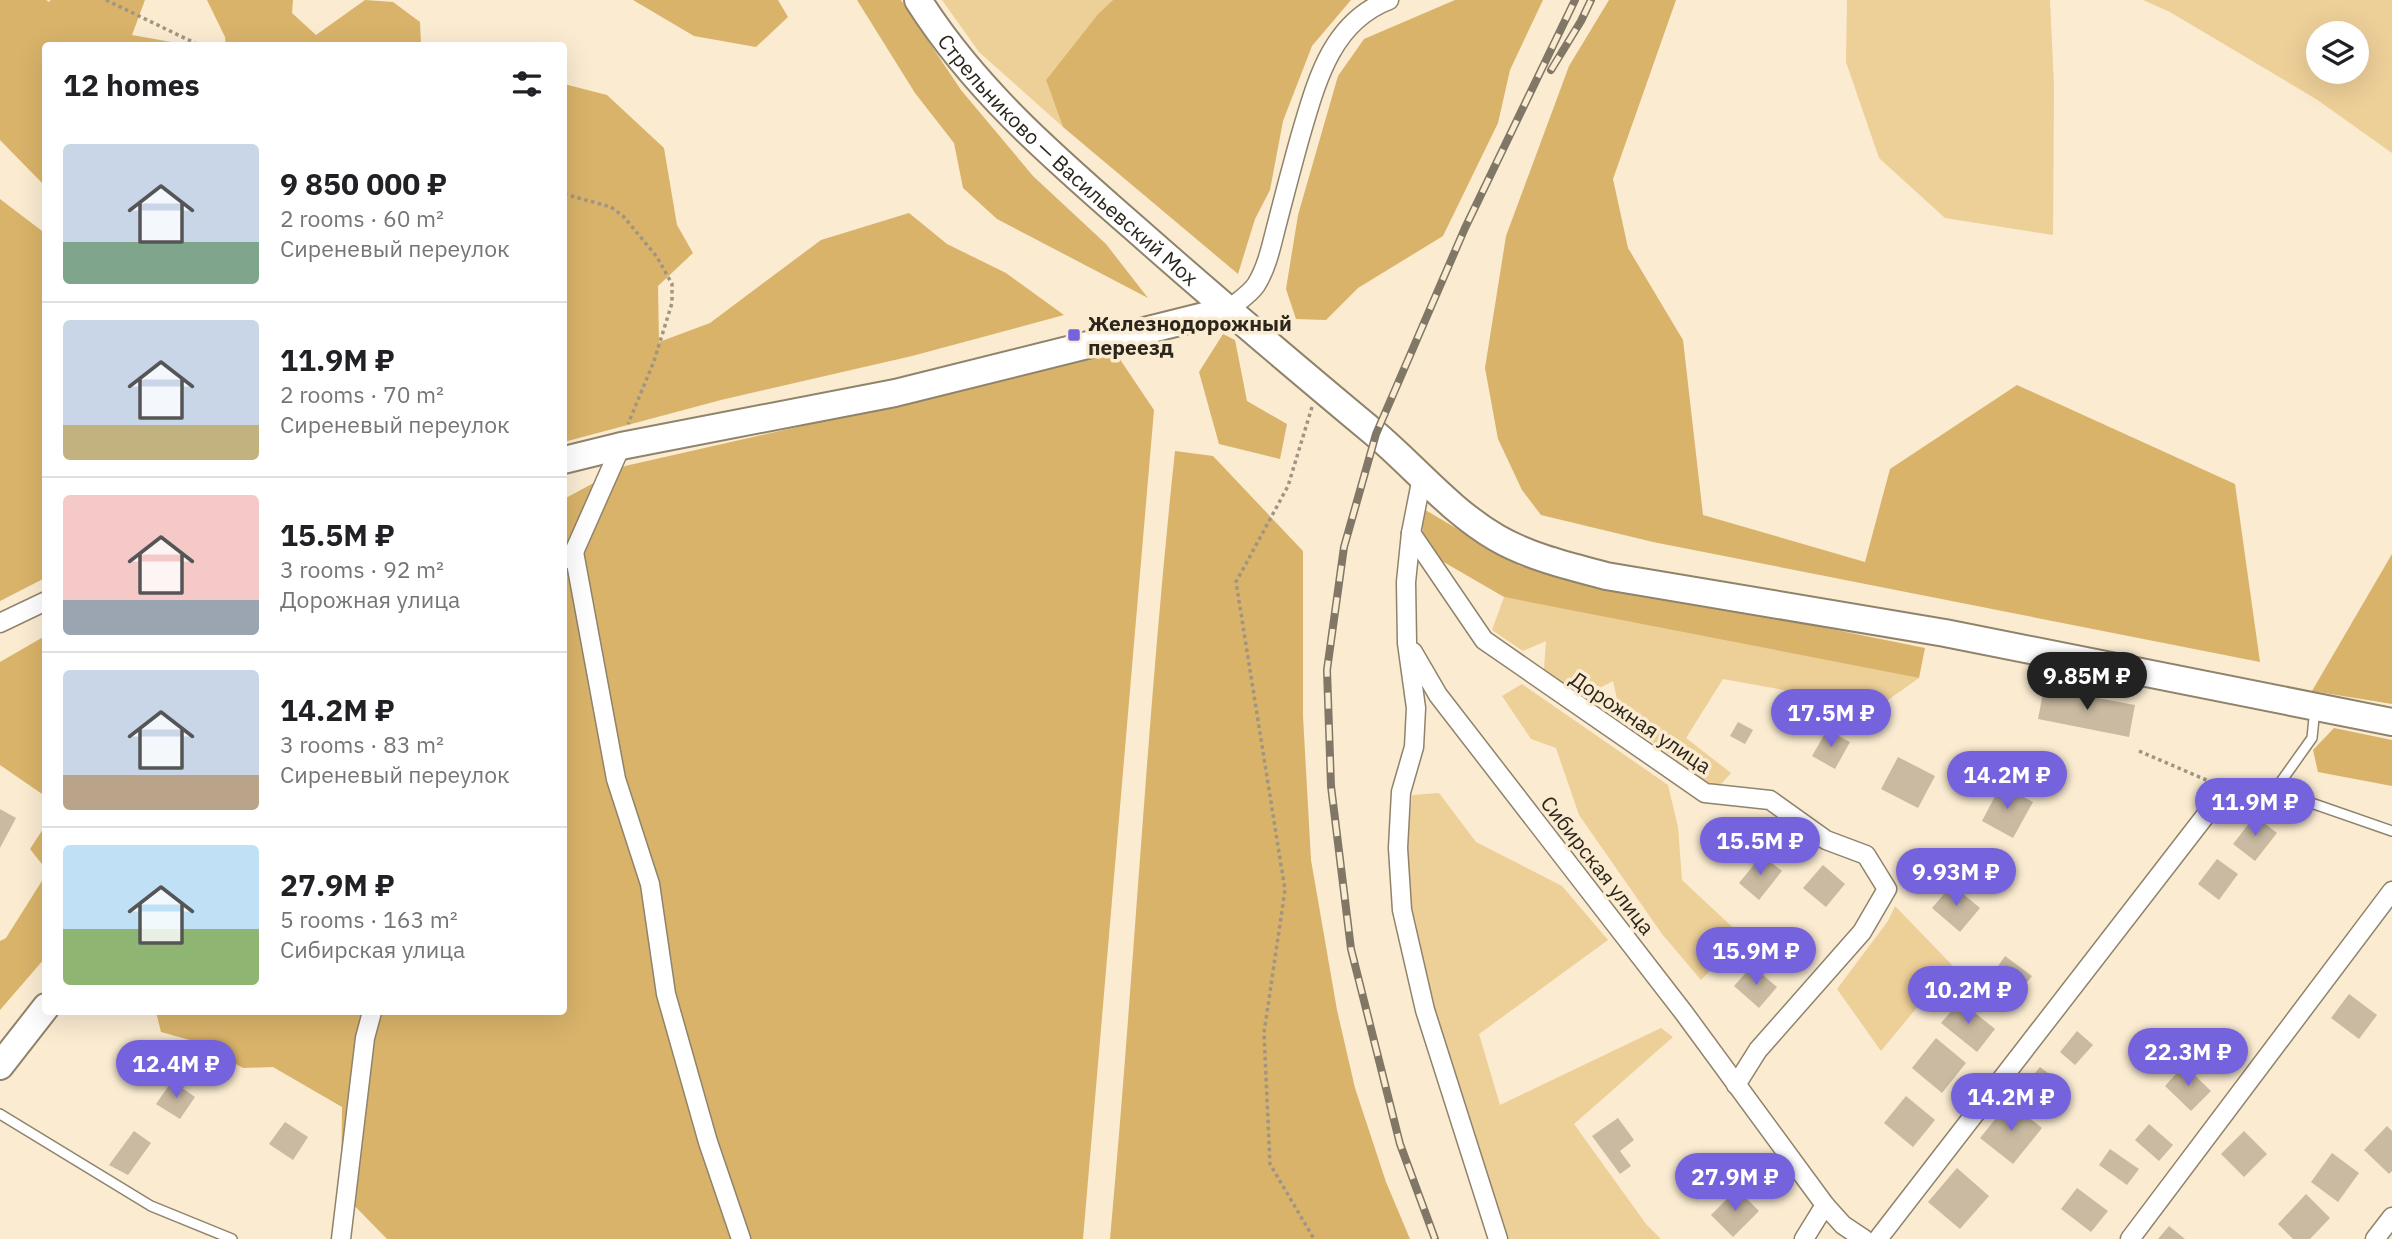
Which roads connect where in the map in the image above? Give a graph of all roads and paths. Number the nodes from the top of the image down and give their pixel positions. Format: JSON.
{"nodes":[{"id":1,"x":106,"y":0,"type":"edge"},
{"id":2,"x":918,"y":0,"type":"edge"},
{"id":3,"x":1389,"y":0,"type":"edge"},
{"id":4,"x":193,"y":42,"type":"edge"},
{"id":5,"x":567,"y":195,"type":"edge"},
{"id":6,"x":1228,"y":310,"type":"junction"},
{"id":7,"x":1318,"y":387,"type":"junction"},
{"id":8,"x":621,"y":446,"type":"junction"},
{"id":9,"x":567,"y":459,"type":"edge"},
{"id":10,"x":1422,"y":477,"type":"junction"},
{"id":11,"x":1411,"y":533,"type":"junction"},
{"id":12,"x":569,"y":557,"type":"edge"},
{"id":13,"x":42,"y":603,"type":"edge"},
{"id":14,"x":0,"y":623,"type":"edge"},
{"id":15,"x":1408,"y":643,"type":"junction"},
{"id":16,"x":2315,"y":706,"type":"junction"},
{"id":17,"x":2392,"y":722,"type":"edge"},
{"id":18,"x":2139,"y":751,"type":"dead end"},
{"id":19,"x":2226,"y":789,"type":"junction"},
{"id":20,"x":2276,"y":790,"type":"junction"},
{"id":21,"x":2392,"y":831,"type":"edge"},
{"id":22,"x":2392,"y":891,"type":"edge"},
{"id":23,"x":42,"y":1012,"type":"edge"},
{"id":24,"x":371,"y":1015,"type":"edge"},
{"id":25,"x":0,"y":1066,"type":"edge"},
{"id":26,"x":1735,"y":1085,"type":"junction"},
{"id":27,"x":0,"y":1114,"type":"edge"},
{"id":28,"x":1825,"y":1205,"type":"junction"},
{"id":29,"x":2392,"y":1217,"type":"edge"},
{"id":30,"x":232,"y":1239,"type":"edge"},
{"id":31,"x":341,"y":1239,"type":"edge"},
{"id":32,"x":741,"y":1239,"type":"edge"},
{"id":33,"x":1314,"y":1239,"type":"edge"},
{"id":34,"x":1498,"y":1239,"type":"edge"},
{"id":35,"x":1804,"y":1239,"type":"edge"},
{"id":36,"x":1864,"y":1239,"type":"edge"},
{"id":37,"x":1878,"y":1239,"type":"edge"},
{"id":38,"x":2130,"y":1239,"type":"edge"},
{"id":39,"x":2375,"y":1239,"type":"edge"}],
"edges":[{"from":1,"to":4,"type":"path"},
{"from":2,"to":6,"type":"main road","name":"Стрельниково — Васильевский Мох"},
{"from":3,"to":6,"type":"street"},
{"from":5,"to":8,"type":"path"},
{"from":6,"to":7,"type":"main road","name":"Стрельниково — Васильевский Мох"},
{"from":6,"to":8,"type":"main road"},
{"from":7,"to":10,"type":"main road","name":"Стрельниково — Васильевский Мох"},
{"from":7,"to":33,"type":"path"},
{"from":8,"to":9,"type":"main road"},
{"from":8,"to":12,"type":"street"},
{"from":10,"to":11,"type":"street"},
{"from":10,"to":16,"type":"main road","name":"Стрельниково — Васильевский Мох"},
{"from":11,"to":15,"type":"street"},
{"from":11,"to":26,"type":"street","name":"Дорожная улица"},
{"from":12,"to":32,"type":"street"},
{"from":13,"to":14,"type":"street"},
{"from":15,"to":26,"type":"street","name":"Сибирская улица"},
{"from":15,"to":34,"type":"street"},
{"from":16,"to":17,"type":"main road","name":"Стрельниково — Васильевский Мох"},
{"from":16,"to":20,"type":"lane"},
{"from":18,"to":19,"type":"path"},
{"from":19,"to":20,"type":"lane"},
{"from":19,"to":37,"type":"street"},
{"from":20,"to":21,"type":"lane"},
{"from":22,"to":38,"type":"street"},
{"from":23,"to":25,"type":"main road"},
{"from":24,"to":31,"type":"street"},
{"from":26,"to":28,"type":"street","name":"Сибирская улица"},
{"from":27,"to":30,"type":"lane"},
{"from":28,"to":35,"type":"street"},
{"from":28,"to":36,"type":"street","name":"Сибирская улица"},
{"from":29,"to":39,"type":"street"}]}
